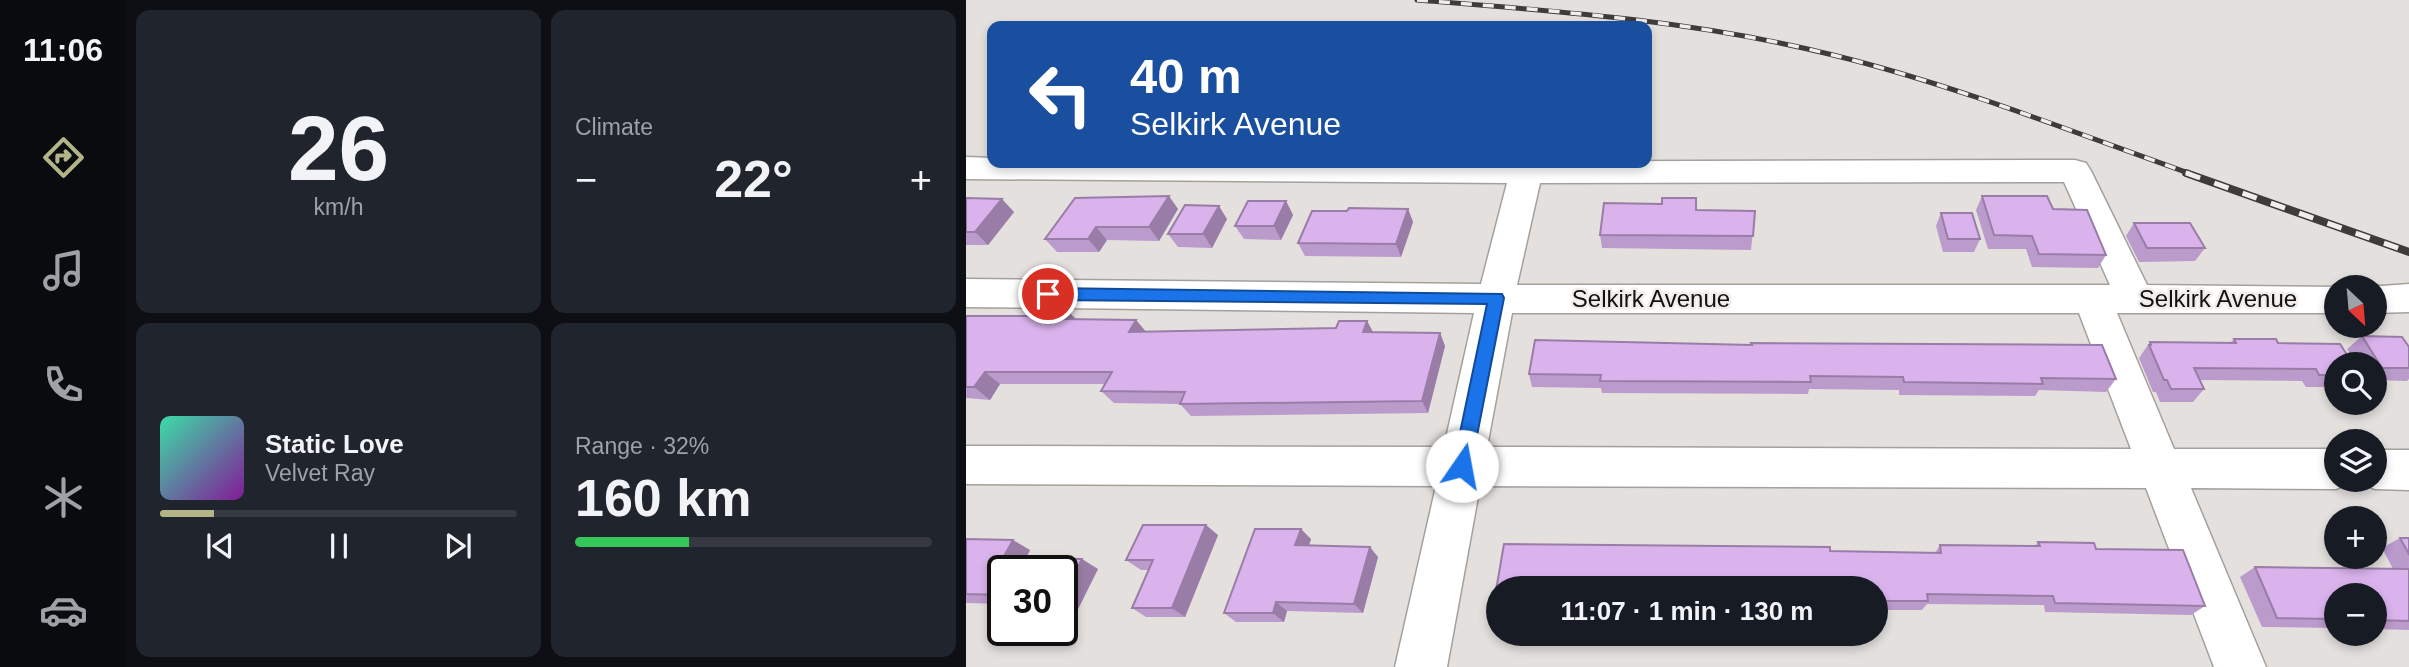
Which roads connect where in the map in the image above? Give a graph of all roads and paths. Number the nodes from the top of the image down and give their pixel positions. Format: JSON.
{"nodes":[{"id":1,"x":966,"y":168,"type":"edge"},
{"id":2,"x":1526,"y":172,"type":"junction"},
{"id":3,"x":966,"y":293,"type":"edge"},
{"id":4,"x":1496,"y":298,"type":"junction"},
{"id":5,"x":2092,"y":298,"type":"junction"},
{"id":6,"x":2135,"y":298,"type":"junction"},
{"id":7,"x":2409,"y":298,"type":"edge"},
{"id":8,"x":2324,"y":299,"type":"edge"},
{"id":9,"x":2387,"y":299,"type":"edge"},
{"id":10,"x":966,"y":465,"type":"edge"},
{"id":11,"x":1462,"y":466,"type":"junction"},
{"id":12,"x":2159,"y":469,"type":"junction"},
{"id":13,"x":2324,"y":469,"type":"edge"},
{"id":14,"x":2387,"y":470,"type":"edge"},
{"id":15,"x":2409,"y":470,"type":"edge"},
{"id":16,"x":1421,"y":667,"type":"edge"},
{"id":17,"x":2240,"y":667,"type":"edge"}],
"edges":[{"from":1,"to":2,"type":"street"},
{"from":2,"to":4,"type":"street"},
{"from":2,"to":6,"type":"street"},
{"from":3,"to":4,"type":"street","name":"Selkirk Avenue"},
{"from":4,"to":5,"type":"street","name":"Selkirk Avenue"},
{"from":4,"to":11,"type":"street"},
{"from":5,"to":6,"type":"street","name":"Selkirk Avenue"},
{"from":5,"to":12,"type":"street"},
{"from":6,"to":8,"type":"street","name":"Selkirk Avenue"},
{"from":7,"to":9,"type":"street"},
{"from":10,"to":11,"type":"street"},
{"from":11,"to":12,"type":"street"},
{"from":11,"to":16,"type":"street"},
{"from":12,"to":13,"type":"street"},
{"from":12,"to":17,"type":"street"},
{"from":14,"to":15,"type":"street"}]}
